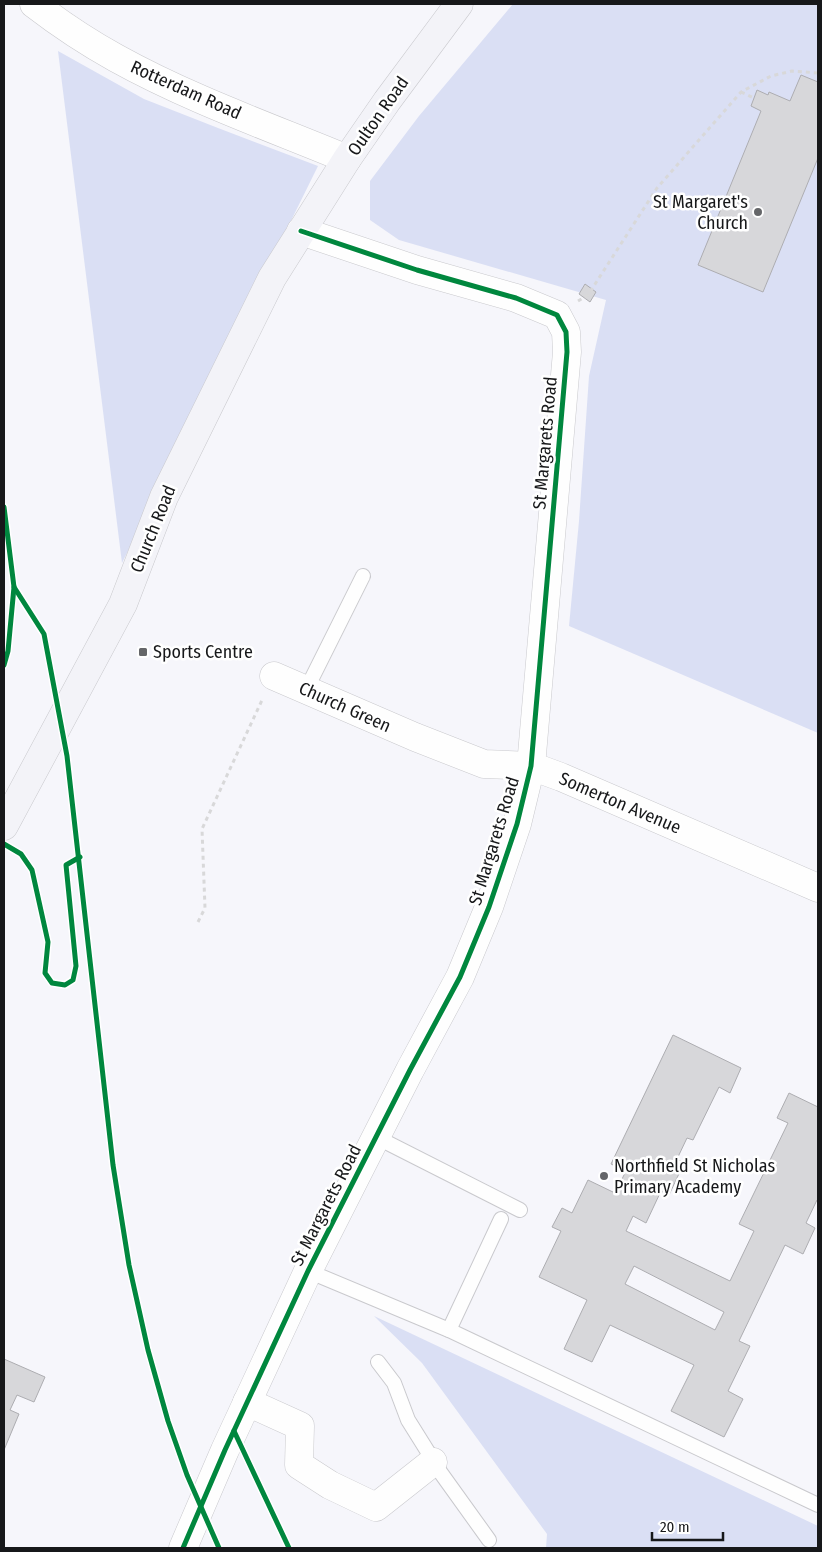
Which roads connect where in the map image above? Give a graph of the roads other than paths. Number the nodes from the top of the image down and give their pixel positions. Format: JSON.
{"nodes":[{"id":1,"x":34,"y":4,"type":"edge"},
{"id":2,"x":459,"y":4,"type":"edge"},
{"id":3,"x":347,"y":158,"type":"junction"},
{"id":4,"x":302,"y":231,"type":"junction"},
{"id":5,"x":362,"y":576,"type":"dead end"},
{"id":6,"x":274,"y":676,"type":"road end"},
{"id":7,"x":306,"y":690,"type":"junction"},
{"id":8,"x":415,"y":738,"type":"joint"},
{"id":9,"x":531,"y":766,"type":"junction"},
{"id":10,"x":4,"y":826,"type":"edge"},
{"id":11,"x":818,"y":888,"type":"edge"},
{"id":12,"x":376,"y":1137,"type":"junction"},
{"id":13,"x":520,"y":1210,"type":"dead end"},
{"id":14,"x":501,"y":1219,"type":"dead end"},
{"id":15,"x":308,"y":1271,"type":"junction"},
{"id":16,"x":449,"y":1330,"type":"junction"},
{"id":17,"x":378,"y":1362,"type":"dead end"},
{"id":18,"x":247,"y":1402,"type":"junction"},
{"id":19,"x":434,"y":1462,"type":"junction"},
{"id":20,"x":818,"y":1505,"type":"edge"},
{"id":21,"x":489,"y":1540,"type":"dead end"},
{"id":22,"x":183,"y":1548,"type":"edge"}],
"edges":[{"from":1,"to":3,"type":"street","name":"Rotterdam Road"},
{"from":2,"to":3,"type":"main road","name":"Oulton Road"},
{"from":3,"to":4,"type":"main road","name":"Oulton Road"},
{"from":4,"to":9,"type":"street","name":"St Margarets Road"},
{"from":4,"to":10,"type":"main road","name":"Church Road"},
{"from":5,"to":7,"type":"lane"},
{"from":6,"to":7,"type":"street","name":"Church Green"},
{"from":7,"to":8,"type":"street","name":"Church Green"},
{"from":8,"to":9,"type":"street","name":"Somerton Avenue"},
{"from":9,"to":11,"type":"street","name":"Somerton Avenue"},
{"from":9,"to":12,"type":"street","name":"St Margarets Road"},
{"from":12,"to":13,"type":"lane"},
{"from":12,"to":15,"type":"street","name":"St Margarets Road"},
{"from":14,"to":16,"type":"lane"},
{"from":15,"to":16,"type":"lane"},
{"from":15,"to":18,"type":"street","name":"St Margarets Road"},
{"from":16,"to":20,"type":"lane"},
{"from":17,"to":19,"type":"lane"},
{"from":18,"to":19,"type":"street"},
{"from":18,"to":22,"type":"street","name":"St Margarets Road"},
{"from":19,"to":21,"type":"lane"}]}
